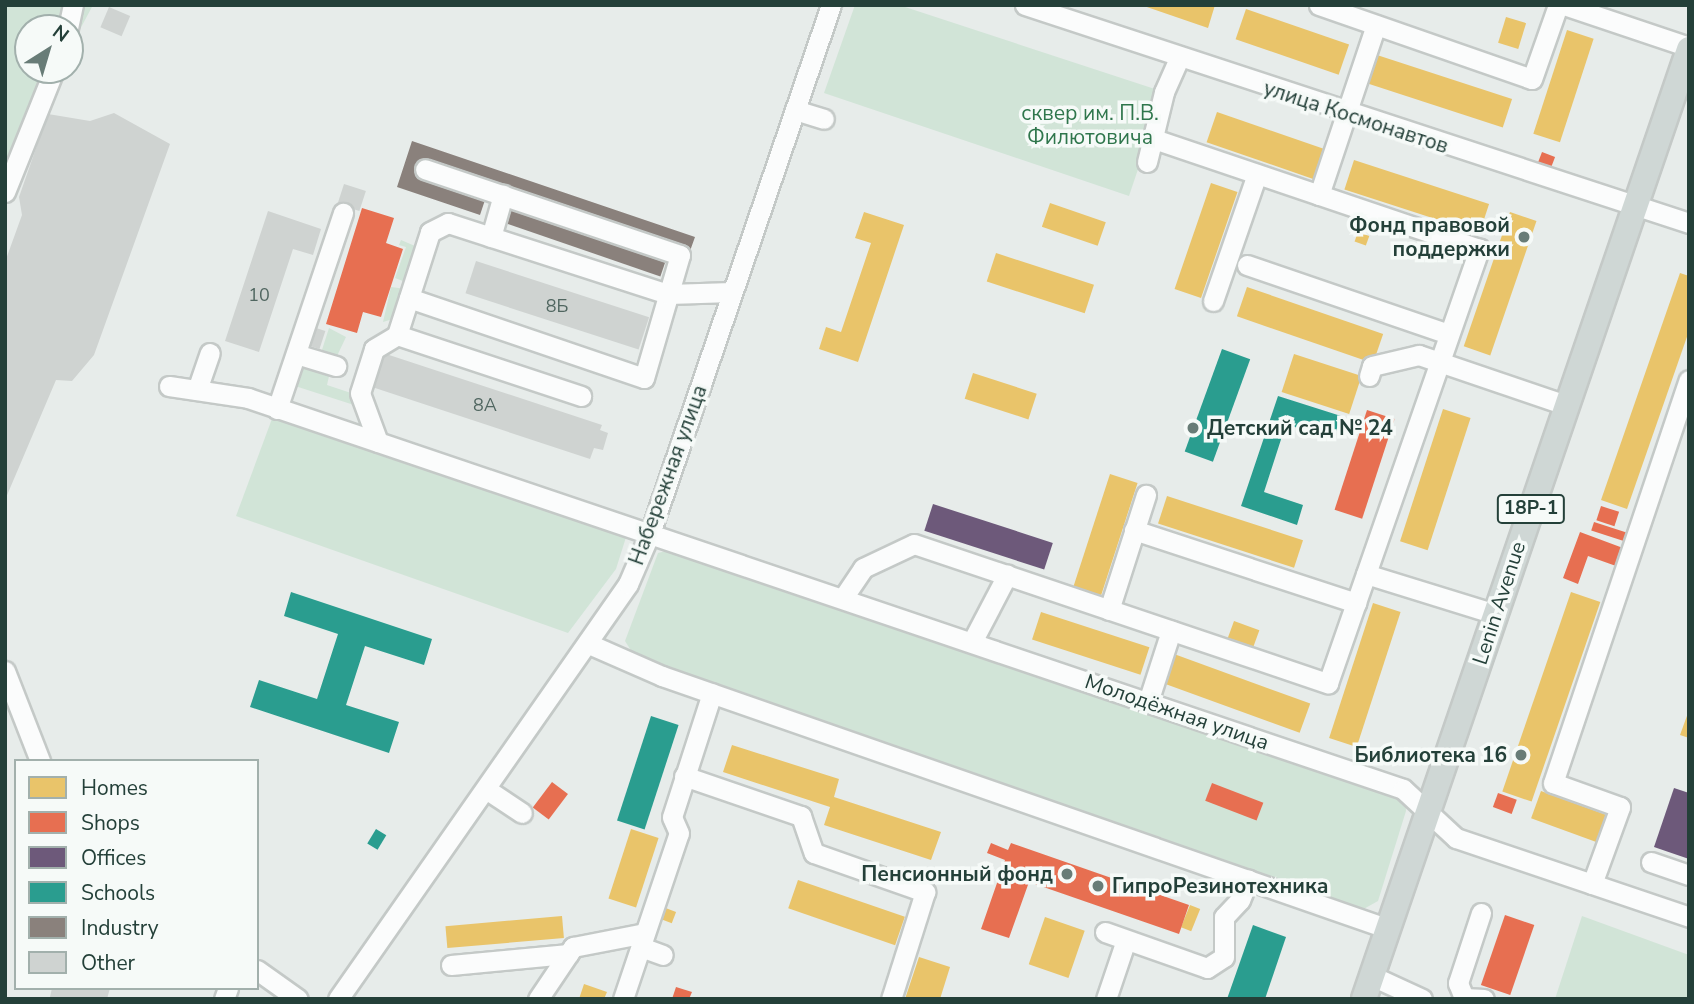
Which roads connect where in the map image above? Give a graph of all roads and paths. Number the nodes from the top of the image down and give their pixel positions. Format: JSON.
{"nodes":[{"id":1,"x":831,"y":5,"type":"edge"},
{"id":2,"x":1025,"y":5,"type":"edge"},
{"id":3,"x":1319,"y":5,"type":"edge"},
{"id":4,"x":1558,"y":5,"type":"edge"},
{"id":5,"x":1564,"y":5,"type":"edge"},
{"id":6,"x":1080,"y":14,"type":"edge"},
{"id":7,"x":1376,"y":25,"type":"junction"},
{"id":8,"x":1689,"y":48,"type":"edge"},
{"id":9,"x":1180,"y":58,"type":"junction"},
{"id":10,"x":48,"y":84,"type":"edge"},
{"id":11,"x":795,"y":110,"type":"junction"},
{"id":12,"x":1346,"y":114,"type":"junction"},
{"id":13,"x":824,"y":119,"type":"dead end"},
{"id":14,"x":1154,"y":139,"type":"junction"},
{"id":15,"x":1147,"y":162,"type":"dead end"},
{"id":16,"x":425,"y":169,"type":"dead end"},
{"id":17,"x":1256,"y":174,"type":"junction"},
{"id":18,"x":5,"y":192,"type":"edge"},
{"id":19,"x":503,"y":195,"type":"junction"},
{"id":20,"x":1319,"y":195,"type":"junction"},
{"id":21,"x":1637,"y":205,"type":"junction"},
{"id":22,"x":343,"y":212,"type":"dead end"},
{"id":23,"x":1689,"y":223,"type":"edge"},
{"id":24,"x":491,"y":237,"type":"junction"},
{"id":25,"x":1247,"y":265,"type":"dead end"},
{"id":26,"x":732,"y":292,"type":"junction"},
{"id":27,"x":668,"y":294,"type":"junction"},
{"id":28,"x":409,"y":298,"type":"junction"},
{"id":29,"x":1213,"y":301,"type":"dead end"},
{"id":30,"x":1449,"y":334,"type":"junction"},
{"id":31,"x":397,"y":335,"type":"junction"},
{"id":32,"x":210,"y":353,"type":"dead end"},
{"id":33,"x":296,"y":354,"type":"junction"},
{"id":34,"x":1439,"y":362,"type":"junction"},
{"id":35,"x":336,"y":366,"type":"dead end"},
{"id":36,"x":1369,"y":376,"type":"dead end"},
{"id":37,"x":1689,"y":380,"type":"edge"},
{"id":38,"x":169,"y":386,"type":"dead end"},
{"id":39,"x":197,"y":390,"type":"junction"},
{"id":40,"x":581,"y":396,"type":"dead end"},
{"id":41,"x":1566,"y":405,"type":"junction"},
{"id":42,"x":277,"y":409,"type":"junction"},
{"id":43,"x":378,"y":442,"type":"junction"},
{"id":44,"x":1146,"y":495,"type":"dead end"},
{"id":45,"x":1135,"y":530,"type":"junction"},
{"id":46,"x":650,"y":533,"type":"junction"},
{"id":47,"x":1007,"y":575,"type":"junction"},
{"id":48,"x":1366,"y":575,"type":"junction"},
{"id":49,"x":844,"y":598,"type":"junction"},
{"id":50,"x":1356,"y":603,"type":"junction"},
{"id":51,"x":1109,"y":610,"type":"junction"},
{"id":52,"x":1495,"y":614,"type":"junction"},
{"id":53,"x":1171,"y":631,"type":"junction"},
{"id":54,"x":972,"y":642,"type":"junction"},
{"id":55,"x":589,"y":644,"type":"junction"},
{"id":56,"x":5,"y":671,"type":"edge"},
{"id":57,"x":712,"y":693,"type":"junction"},
{"id":58,"x":1148,"y":702,"type":"junction"},
{"id":59,"x":39,"y":759,"type":"edge"},
{"id":60,"x":684,"y":776,"type":"junction"},
{"id":61,"x":486,"y":789,"type":"junction"},
{"id":62,"x":522,"y":813,"type":"dead end"},
{"id":63,"x":1430,"y":814,"type":"junction"},
{"id":64,"x":1651,"y":862,"type":"dead end"},
{"id":65,"x":1689,"y":875,"type":"edge"},
{"id":66,"x":1248,"y":880,"type":"junction"},
{"id":67,"x":1592,"y":884,"type":"junction"},
{"id":68,"x":1481,"y":913,"type":"dead end"},
{"id":69,"x":1689,"y":917,"type":"edge"},
{"id":70,"x":1389,"y":929,"type":"junction"},
{"id":71,"x":1105,"y":932,"type":"dead end"},
{"id":72,"x":643,"y":940,"type":"junction"},
{"id":73,"x":1126,"y":940,"type":"junction"},
{"id":74,"x":568,"y":954,"type":"junction"},
{"id":75,"x":663,"y":955,"type":"dead end"},
{"id":76,"x":451,"y":965,"type":"dead end"},
{"id":77,"x":259,"y":971,"type":"edge"},
{"id":78,"x":1368,"y":987,"type":"edge"},
{"id":79,"x":298,"y":999,"type":"edge"},
{"id":80,"x":338,"y":999,"type":"edge"},
{"id":81,"x":538,"y":999,"type":"edge"},
{"id":82,"x":622,"y":999,"type":"edge"},
{"id":83,"x":891,"y":999,"type":"edge"},
{"id":84,"x":1106,"y":999,"type":"edge"},
{"id":85,"x":1422,"y":999,"type":"edge"},
{"id":86,"x":1484,"y":999,"type":"edge"}],
"edges":[{"from":1,"to":11,"type":"street","name":"Набережная улица"},
{"from":2,"to":6,"type":"street","name":"улица Космонавтов"},
{"from":3,"to":7,"type":"street"},
{"from":4,"to":7,"type":"street"},
{"from":5,"to":8,"type":"street"},
{"from":6,"to":9,"type":"street","name":"улица Космонавтов"},
{"from":7,"to":12,"type":"street"},
{"from":8,"to":21,"type":"main road","name":"Lenin Avenue","number":"18Р-1"},
{"from":9,"to":12,"type":"street","name":"улица Космонавтов"},
{"from":9,"to":14,"type":"street"},
{"from":10,"to":18,"type":"street"},
{"from":11,"to":13,"type":"street"},
{"from":11,"to":26,"type":"street","name":"Набережная улица"},
{"from":12,"to":20,"type":"street"},
{"from":12,"to":21,"type":"street","name":"улица Космонавтов"},
{"from":14,"to":15,"type":"street"},
{"from":14,"to":17,"type":"street"},
{"from":16,"to":19,"type":"street"},
{"from":17,"to":20,"type":"street"},
{"from":17,"to":29,"type":"street"},
{"from":19,"to":24,"type":"street"},
{"from":19,"to":27,"type":"street"},
{"from":20,"to":30,"type":"street"},
{"from":21,"to":23,"type":"street","name":"улица Космонавтов"},
{"from":21,"to":41,"type":"main road","name":"Lenin Avenue","number":"18Р-1"},
{"from":22,"to":33,"type":"street"},
{"from":24,"to":27,"type":"street"},
{"from":24,"to":28,"type":"street"},
{"from":25,"to":30,"type":"street"},
{"from":26,"to":27,"type":"street"},
{"from":26,"to":46,"type":"street","name":"Набережная улица"},
{"from":27,"to":28,"type":"street"},
{"from":28,"to":31,"type":"street"},
{"from":30,"to":34,"type":"street"},
{"from":31,"to":40,"type":"street"},
{"from":31,"to":43,"type":"street"},
{"from":32,"to":39,"type":"street"},
{"from":33,"to":35,"type":"street"},
{"from":33,"to":42,"type":"street"},
{"from":34,"to":36,"type":"street"},
{"from":34,"to":41,"type":"street"},
{"from":34,"to":48,"type":"street"},
{"from":37,"to":67,"type":"street"},
{"from":38,"to":39,"type":"street","name":"Молодёжная улица"},
{"from":39,"to":42,"type":"street","name":"Молодёжная улица"},
{"from":41,"to":52,"type":"main road","name":"Lenin Avenue","number":"18Р-1"},
{"from":42,"to":43,"type":"street","name":"Молодёжная улица"},
{"from":43,"to":46,"type":"street","name":"Молодёжная улица"},
{"from":44,"to":45,"type":"street"},
{"from":45,"to":50,"type":"street"},
{"from":45,"to":51,"type":"street"},
{"from":46,"to":49,"type":"street","name":"Молодёжная улица"},
{"from":46,"to":55,"type":"street","name":"Набережная улица"},
{"from":47,"to":49,"type":"street"},
{"from":47,"to":51,"type":"street"},
{"from":47,"to":54,"type":"street"},
{"from":48,"to":50,"type":"street"},
{"from":48,"to":52,"type":"street"},
{"from":49,"to":54,"type":"street","name":"Молодёжная улица"},
{"from":50,"to":53,"type":"street"},
{"from":51,"to":53,"type":"street"},
{"from":52,"to":63,"type":"main road","name":"Lenin Avenue","number":"18Р-1"},
{"from":53,"to":58,"type":"street"},
{"from":54,"to":58,"type":"street","name":"Молодёжная улица"},
{"from":55,"to":57,"type":"street"},
{"from":55,"to":61,"type":"street","name":"Набережная улица"},
{"from":56,"to":59,"type":"street"},
{"from":57,"to":60,"type":"street"},
{"from":57,"to":66,"type":"street"},
{"from":58,"to":63,"type":"street","name":"Молодёжная улица"},
{"from":60,"to":72,"type":"street"},
{"from":60,"to":83,"type":"street"},
{"from":61,"to":62,"type":"street"},
{"from":61,"to":80,"type":"street","name":"Набережная улица"},
{"from":63,"to":67,"type":"street","name":"Молодёжная улица"},
{"from":63,"to":70,"type":"main road","name":"Lenin Avenue","number":"18Р-1"},
{"from":64,"to":65,"type":"street"},
{"from":66,"to":70,"type":"street"},
{"from":66,"to":73,"type":"street"},
{"from":67,"to":69,"type":"street","name":"Молодёжная улица"},
{"from":68,"to":86,"type":"street"},
{"from":70,"to":78,"type":"main road","name":"Lenin Avenue","number":"18Р-1"},
{"from":71,"to":73,"type":"street"},
{"from":72,"to":74,"type":"street"},
{"from":72,"to":75,"type":"street"},
{"from":72,"to":82,"type":"street"},
{"from":73,"to":84,"type":"street"},
{"from":74,"to":76,"type":"street"},
{"from":74,"to":81,"type":"street"},
{"from":77,"to":79,"type":"street"},
{"from":78,"to":85,"type":"street"}]}
